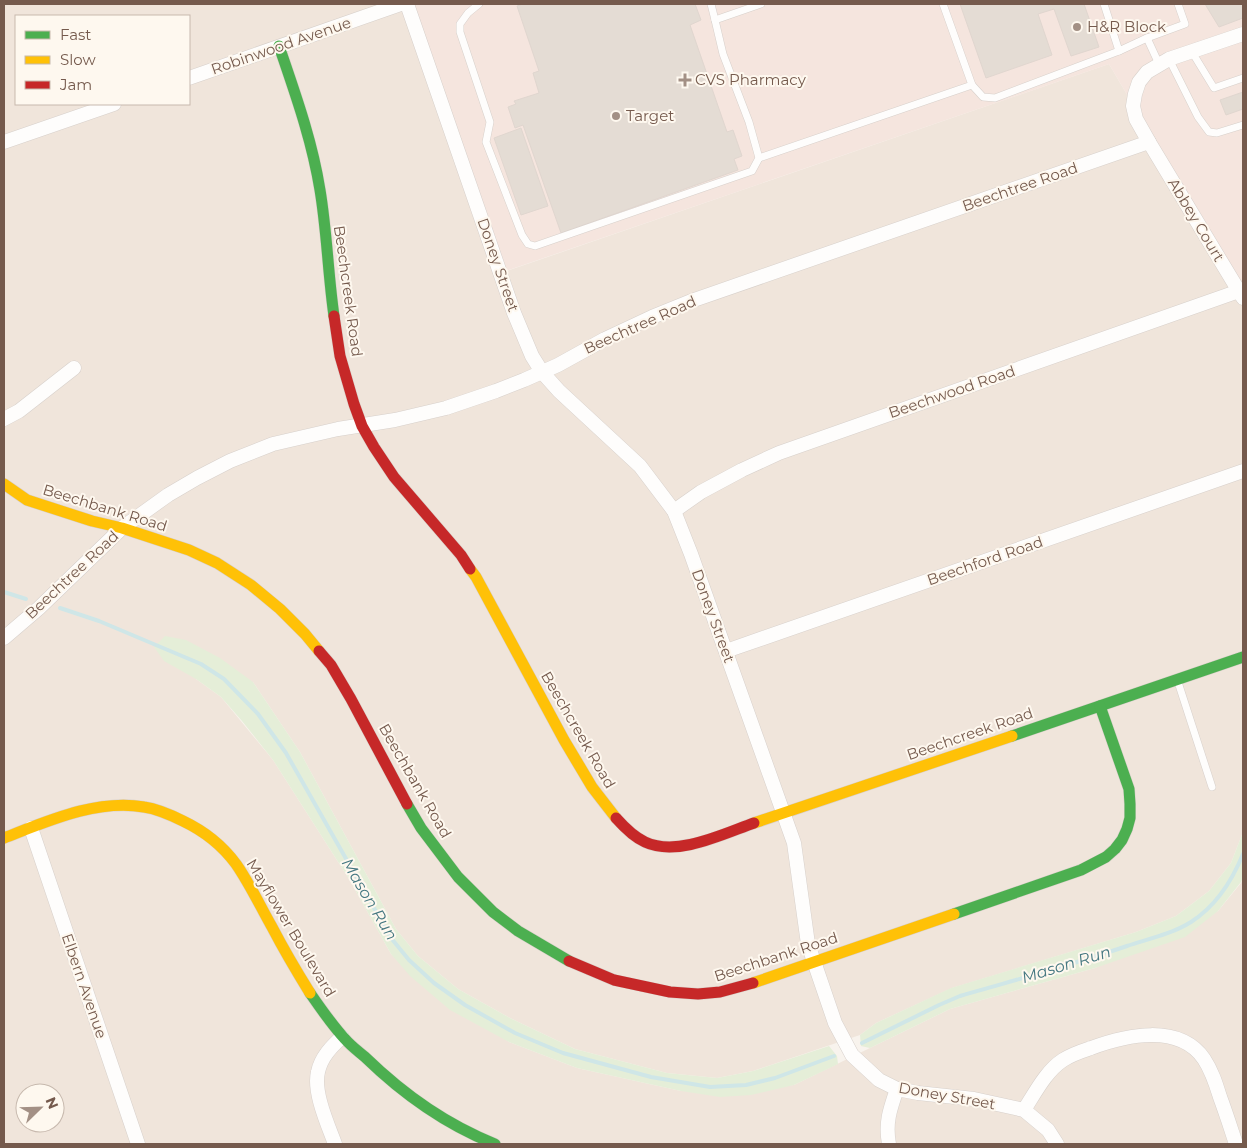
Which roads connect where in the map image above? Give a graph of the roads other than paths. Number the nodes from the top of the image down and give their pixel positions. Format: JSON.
{"nodes":[{"id":1,"x":401,"y":4,"type":"edge"},
{"id":2,"x":407,"y":4,"type":"edge"},
{"id":3,"x":479,"y":4,"type":"edge"},
{"id":4,"x":711,"y":4,"type":"edge"},
{"id":5,"x":761,"y":4,"type":"edge"},
{"id":6,"x":943,"y":4,"type":"edge"},
{"id":7,"x":1104,"y":4,"type":"edge"},
{"id":8,"x":1178,"y":4,"type":"edge"},
{"id":9,"x":715,"y":20,"type":"junction"},
{"id":10,"x":1243,"y":34,"type":"edge"},
{"id":11,"x":1147,"y":38,"type":"junction"},
{"id":12,"x":279,"y":46,"type":"junction"},
{"id":13,"x":1119,"y":51,"type":"junction"},
{"id":14,"x":1192,"y":52,"type":"junction"},
{"id":15,"x":1164,"y":62,"type":"junction"},
{"id":16,"x":190,"y":78,"type":"edge"},
{"id":17,"x":1243,"y":78,"type":"edge"},
{"id":18,"x":972,"y":85,"type":"junction"},
{"id":19,"x":111,"y":105,"type":"edge"},
{"id":20,"x":1243,"y":125,"type":"edge"},
{"id":21,"x":4,"y":142,"type":"edge"},
{"id":22,"x":1150,"y":142,"type":"junction"},
{"id":23,"x":760,"y":158,"type":"junction"},
{"id":24,"x":1241,"y":295,"type":"edge"},
{"id":25,"x":74,"y":368,"type":"dead end"},
{"id":26,"x":542,"y":372,"type":"junction"},
{"id":27,"x":4,"y":419,"type":"edge"},
{"id":28,"x":362,"y":426,"type":"junction"},
{"id":29,"x":1243,"y":471,"type":"edge"},
{"id":30,"x":4,"y":484,"type":"edge"},
{"id":31,"x":674,"y":511,"type":"junction"},
{"id":32,"x":122,"y":528,"type":"junction"},
{"id":33,"x":4,"y":638,"type":"edge"},
{"id":34,"x":726,"y":651,"type":"junction"},
{"id":35,"x":1243,"y":657,"type":"edge"},
{"id":36,"x":1177,"y":679,"type":"junction"},
{"id":37,"x":1100,"y":706,"type":"junction"},
{"id":38,"x":1212,"y":787,"type":"dead end"},
{"id":39,"x":783,"y":813,"type":"junction"},
{"id":40,"x":31,"y":828,"type":"junction"},
{"id":41,"x":4,"y":838,"type":"edge"},
{"id":42,"x":814,"y":961,"type":"junction"},
{"id":43,"x":342,"y":1037,"type":"junction"},
{"id":44,"x":897,"y":1089,"type":"junction"},
{"id":45,"x":1024,"y":1110,"type":"junction"},
{"id":46,"x":138,"y":1144,"type":"edge"},
{"id":47,"x":335,"y":1144,"type":"edge"},
{"id":48,"x":496,"y":1144,"type":"edge"},
{"id":49,"x":889,"y":1144,"type":"edge"},
{"id":50,"x":1057,"y":1144,"type":"edge"},
{"id":51,"x":1236,"y":1144,"type":"edge"}],
"edges":[{"from":1,"to":12,"type":"street","name":"Robinwood Avenue"},
{"from":2,"to":26,"type":"street","name":"Doney Street"},
{"from":3,"to":23,"type":"lane"},
{"from":4,"to":9,"type":"lane"},
{"from":5,"to":9,"type":"lane"},
{"from":6,"to":18,"type":"lane"},
{"from":7,"to":13,"type":"lane"},
{"from":8,"to":11,"type":"lane"},
{"from":9,"to":23,"type":"lane"},
{"from":10,"to":14,"type":"street"},
{"from":11,"to":13,"type":"lane"},
{"from":11,"to":15,"type":"lane"},
{"from":12,"to":16,"type":"street","name":"Robinwood Avenue"},
{"from":12,"to":28,"type":"street","name":"Beechcreek Road"},
{"from":13,"to":18,"type":"lane"},
{"from":14,"to":15,"type":"street"},
{"from":14,"to":17,"type":"lane"},
{"from":15,"to":20,"type":"lane"},
{"from":15,"to":22,"type":"street"},
{"from":18,"to":23,"type":"lane"},
{"from":19,"to":21,"type":"street"},
{"from":22,"to":24,"type":"street","name":"Abbey Court"},
{"from":22,"to":26,"type":"street","name":"Beechtree Road"},
{"from":24,"to":31,"type":"street","name":"Beechwood Road"},
{"from":25,"to":27,"type":"street"},
{"from":26,"to":28,"type":"street","name":"Beechtree Road"},
{"from":26,"to":31,"type":"street","name":"Doney Street"},
{"from":28,"to":32,"type":"street","name":"Beechtree Road"},
{"from":28,"to":39,"type":"street","name":"Beechcreek Road"},
{"from":29,"to":34,"type":"street","name":"Beechford Road"},
{"from":30,"to":32,"type":"street","name":"Beechbank Road"},
{"from":31,"to":34,"type":"street","name":"Doney Street"},
{"from":32,"to":33,"type":"street","name":"Beechtree Road"},
{"from":32,"to":42,"type":"street","name":"Beechbank Road"},
{"from":34,"to":39,"type":"street","name":"Doney Street"},
{"from":35,"to":36,"type":"street","name":"Beechcreek Road"},
{"from":36,"to":37,"type":"street","name":"Beechcreek Road"},
{"from":36,"to":38,"type":"lane"},
{"from":37,"to":39,"type":"street","name":"Beechcreek Road"},
{"from":37,"to":42,"type":"street","name":"Beechbank Road"},
{"from":39,"to":42,"type":"street","name":"Doney Street"},
{"from":40,"to":41,"type":"street","name":"Mayflower Boulevard"},
{"from":40,"to":43,"type":"street","name":"Mayflower Boulevard"},
{"from":40,"to":46,"type":"street","name":"Elbern Avenue"},
{"from":42,"to":44,"type":"street","name":"Doney Street"},
{"from":43,"to":47,"type":"street"},
{"from":43,"to":48,"type":"street","name":"Mayflower Boulevard"},
{"from":44,"to":45,"type":"street","name":"Doney Street"},
{"from":44,"to":49,"type":"street"},
{"from":45,"to":50,"type":"street","name":"Doney Street"},
{"from":45,"to":51,"type":"street"}]}
